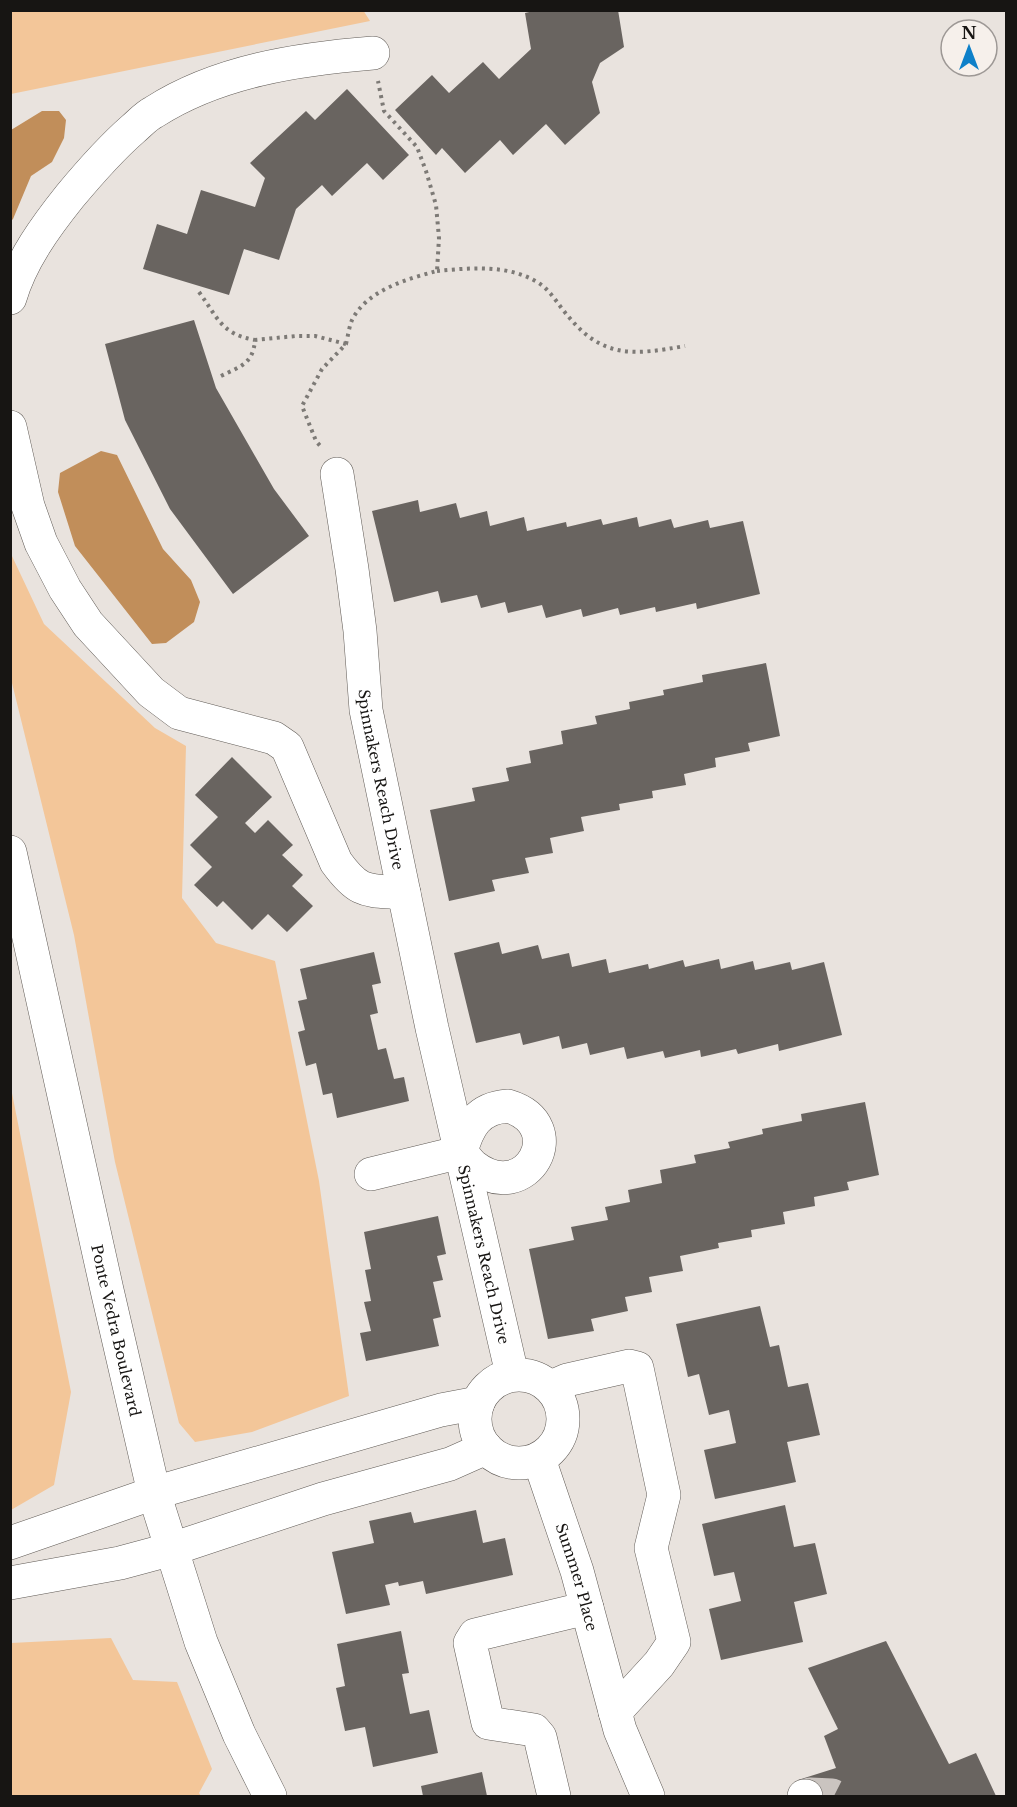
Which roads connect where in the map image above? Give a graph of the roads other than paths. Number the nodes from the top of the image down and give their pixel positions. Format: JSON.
{"nodes":[{"id":1,"x":373,"y":53,"type":"road end"},
{"id":2,"x":10,"y":298,"type":"edge"},
{"id":3,"x":10,"y":427,"type":"edge"},
{"id":4,"x":338,"y":474,"type":"road end"},
{"id":5,"x":10,"y":852,"type":"edge"},
{"id":6,"x":404,"y":893,"type":"junction"},
{"id":7,"x":460,"y":1152,"type":"junction"},
{"id":8,"x":370,"y":1174,"type":"dead end"},
{"id":9,"x":512,"y":1374,"type":"junction"},
{"id":10,"x":551,"y":1387,"type":"junction"},
{"id":11,"x":478,"y":1403,"type":"junction"},
{"id":12,"x":486,"y":1448,"type":"junction"},
{"id":13,"x":539,"y":1459,"type":"junction"},
{"id":14,"x":154,"y":1493,"type":"junction"},
{"id":15,"x":10,"y":1543,"type":"edge"},
{"id":16,"x":172,"y":1549,"type":"junction"},
{"id":17,"x":10,"y":1583,"type":"edge"},
{"id":18,"x":587,"y":1608,"type":"junction"},
{"id":19,"x":615,"y":1712,"type":"junction"},
{"id":20,"x":270,"y":1797,"type":"edge"},
{"id":21,"x":554,"y":1797,"type":"edge"},
{"id":22,"x":648,"y":1797,"type":"edge"}],
"edges":[{"from":1,"to":2,"type":"street"},
{"from":3,"to":6,"type":"street"},
{"from":4,"to":6,"type":"street","name":"Spinnakers Reach Drive"},
{"from":5,"to":14,"type":"street","name":"Ponte Vedra Boulevard"},
{"from":6,"to":7,"type":"street","name":"Spinnakers Reach Drive"},
{"from":7,"to":8,"type":"street"},
{"from":7,"to":9,"type":"street","name":"Spinnakers Reach Drive"},
{"from":9,"to":10,"type":"street"},
{"from":9,"to":11,"type":"street"},
{"from":10,"to":13,"type":"street"},
{"from":10,"to":19,"type":"street"},
{"from":11,"to":12,"type":"street"},
{"from":11,"to":14,"type":"street"},
{"from":12,"to":13,"type":"street"},
{"from":12,"to":16,"type":"street"},
{"from":13,"to":18,"type":"street","name":"Summer Place"},
{"from":14,"to":15,"type":"street"},
{"from":14,"to":16,"type":"street","name":"Ponte Vedra Boulevard"},
{"from":16,"to":17,"type":"street"},
{"from":16,"to":20,"type":"street","name":"Ponte Vedra Boulevard"},
{"from":18,"to":19,"type":"street","name":"Summer Place"},
{"from":18,"to":21,"type":"street"},
{"from":19,"to":22,"type":"street","name":"Summer Place"}]}
